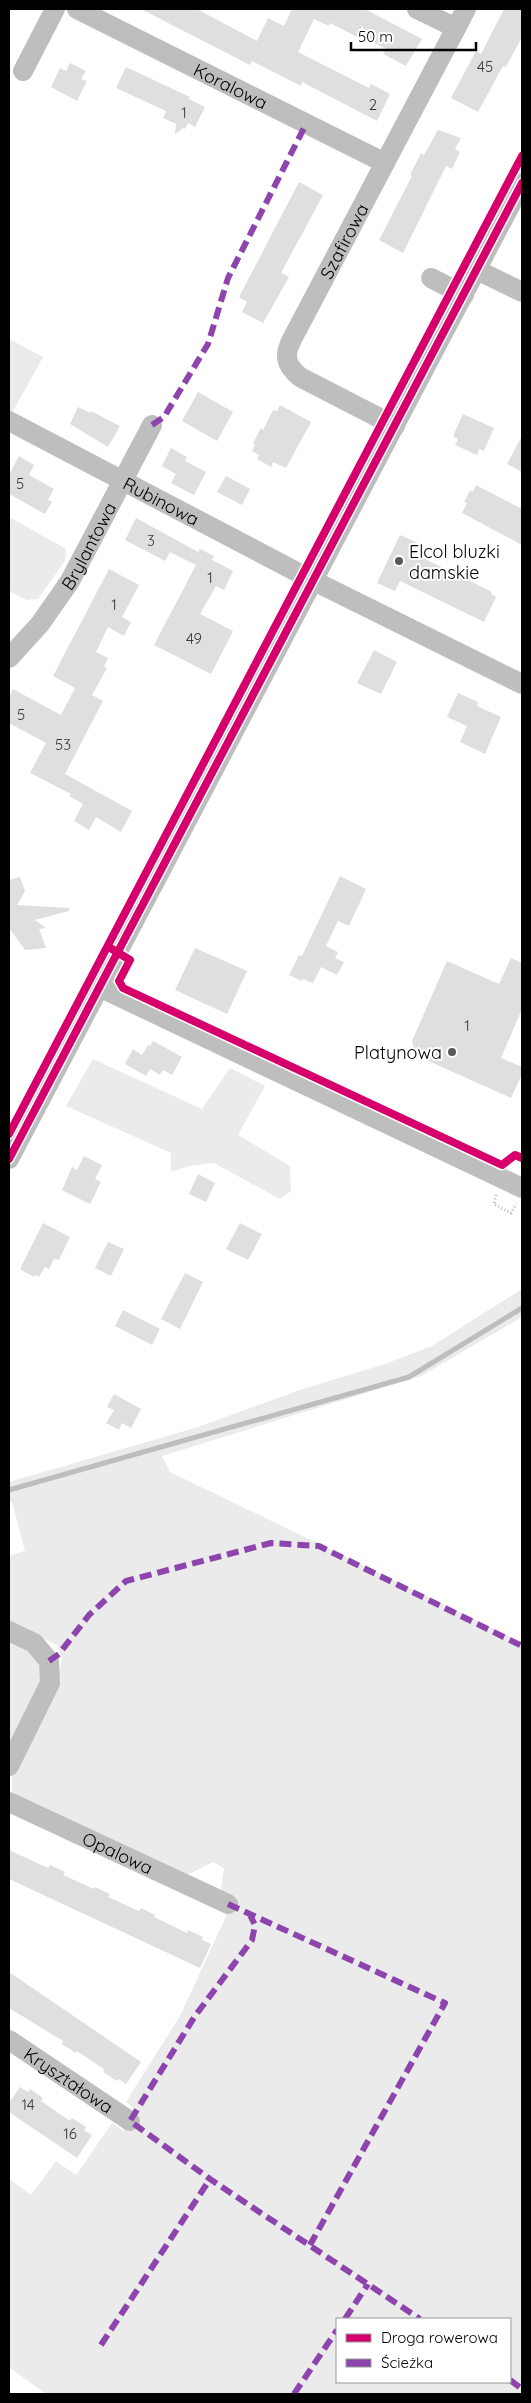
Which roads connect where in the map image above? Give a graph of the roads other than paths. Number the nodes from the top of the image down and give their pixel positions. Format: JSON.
{"nodes":[{"id":1,"x":55,"y":9,"type":"edge"},
{"id":2,"x":77,"y":9,"type":"edge"},
{"id":3,"x":417,"y":9,"type":"edge"},
{"id":4,"x":466,"y":9,"type":"edge"},
{"id":5,"x":456,"y":28,"type":"junction"},
{"id":6,"x":23,"y":71,"type":"dead end"},
{"id":7,"x":385,"y":163,"type":"junction"},
{"id":8,"x":522,"y":183,"type":"edge"},
{"id":9,"x":477,"y":270,"type":"junction"},
{"id":10,"x":430,"y":278,"type":"dead end"},
{"id":11,"x":522,"y":292,"type":"edge"},
{"id":12,"x":464,"y":295,"type":"junction"},
{"id":13,"x":9,"y":421,"type":"edge"},
{"id":14,"x":152,"y":425,"type":"dead end"},
{"id":15,"x":395,"y":426,"type":"junction"},
{"id":16,"x":121,"y":480,"type":"junction"},
{"id":17,"x":314,"y":581,"type":"junction"},
{"id":18,"x":9,"y":658,"type":"edge"},
{"id":19,"x":522,"y":684,"type":"edge"},
{"id":20,"x":99,"y":987,"type":"junction"},
{"id":21,"x":16,"y":1129,"type":"edge"},
{"id":22,"x":9,"y":1159,"type":"edge"},
{"id":23,"x":519,"y":1179,"type":"edge"},
{"id":24,"x":9,"y":1631,"type":"edge"},
{"id":25,"x":9,"y":1766,"type":"edge"},
{"id":26,"x":9,"y":1802,"type":"edge"},
{"id":27,"x":228,"y":1904,"type":"dead end"},
{"id":28,"x":9,"y":2040,"type":"edge"},
{"id":29,"x":130,"y":2121,"type":"dead end"}],
"edges":[{"from":1,"to":6,"type":"street"},
{"from":2,"to":7,"type":"street","name":"Koralowa"},
{"from":3,"to":5,"type":"street"},
{"from":4,"to":5,"type":"street","name":"Szafirowa"},
{"from":5,"to":7,"type":"street","name":"Szafirowa"},
{"from":7,"to":15,"type":"street","name":"Szafirowa"},
{"from":8,"to":9,"type":"street"},
{"from":9,"to":11,"type":"street"},
{"from":9,"to":12,"type":"street"},
{"from":10,"to":12,"type":"street"},
{"from":12,"to":15,"type":"street"},
{"from":13,"to":16,"type":"street","name":"Rubinowa"},
{"from":14,"to":16,"type":"street","name":"Brylantowa"},
{"from":15,"to":17,"type":"street"},
{"from":16,"to":17,"type":"street","name":"Rubinowa"},
{"from":16,"to":18,"type":"street","name":"Brylantowa"},
{"from":17,"to":19,"type":"street","name":"Rubinowa"},
{"from":17,"to":20,"type":"street"},
{"from":20,"to":21,"type":"street"},
{"from":20,"to":23,"type":"street"},
{"from":21,"to":22,"type":"street"},
{"from":24,"to":25,"type":"street"},
{"from":26,"to":27,"type":"street","name":"Opalowa"},
{"from":28,"to":29,"type":"street","name":"Kryształowa"}]}
